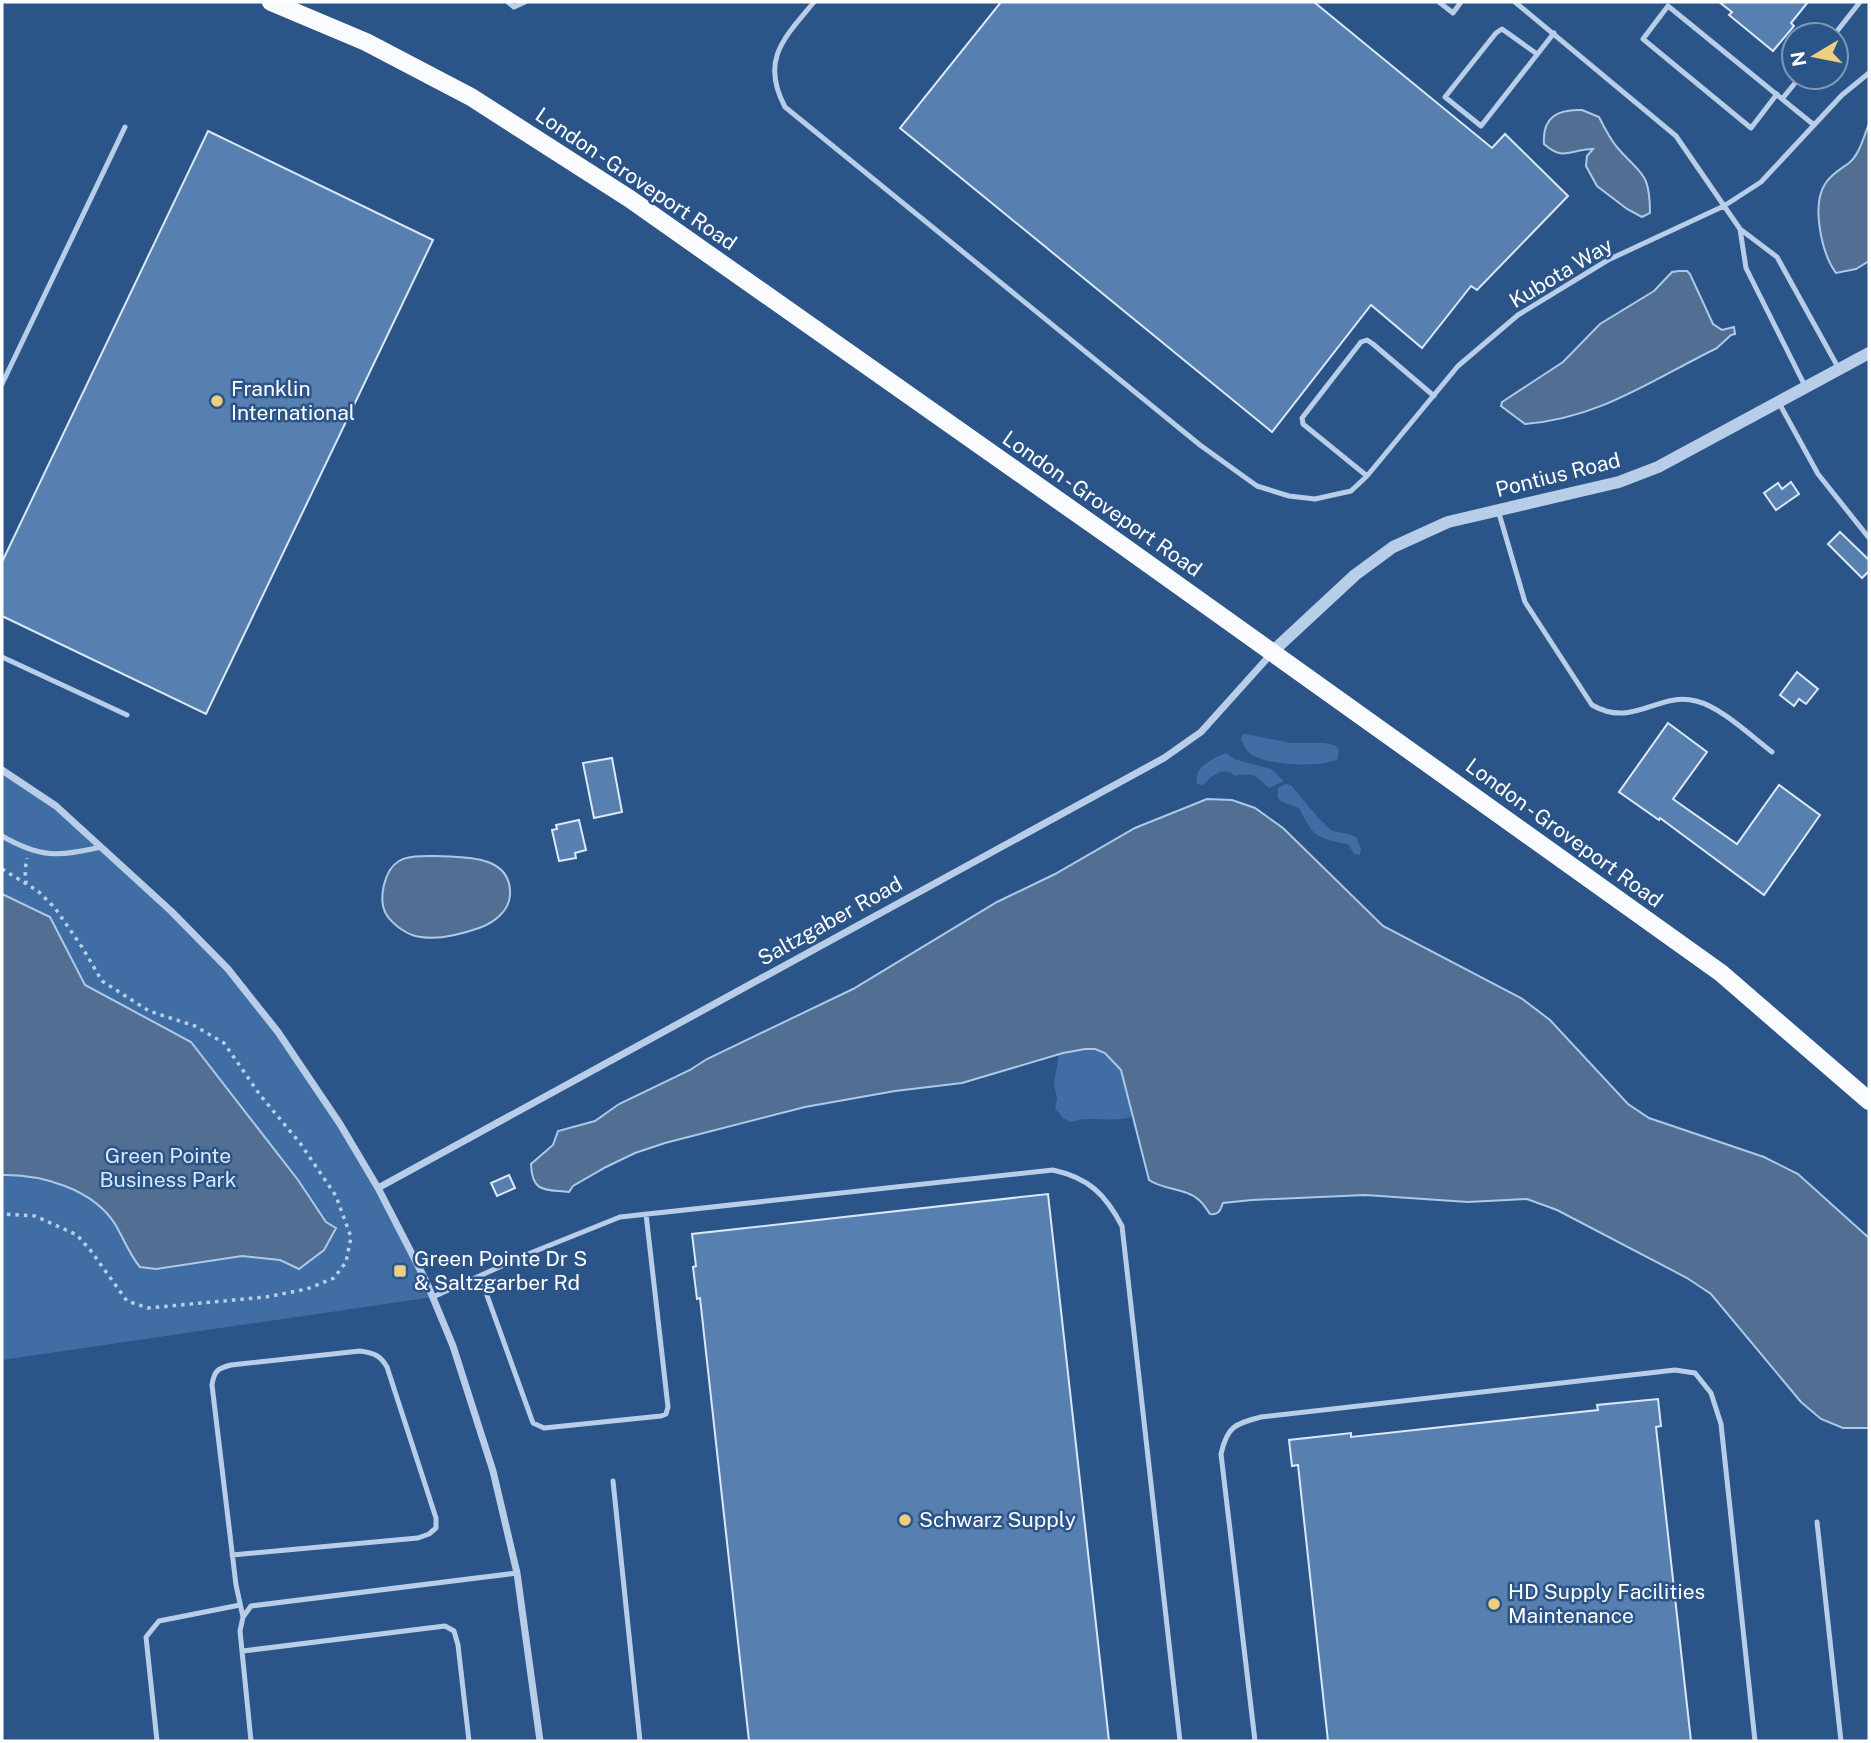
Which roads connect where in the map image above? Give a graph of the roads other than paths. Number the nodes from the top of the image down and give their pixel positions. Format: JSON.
{"nodes":[{"id":1,"x":271,"y":2,"type":"edge"},
{"id":2,"x":508,"y":2,"type":"edge"},
{"id":3,"x":525,"y":2,"type":"edge"},
{"id":4,"x":814,"y":2,"type":"edge"},
{"id":5,"x":1439,"y":2,"type":"edge"},
{"id":6,"x":1461,"y":2,"type":"edge"},
{"id":7,"x":1515,"y":2,"type":"edge"},
{"id":8,"x":1860,"y":2,"type":"edge"},
{"id":9,"x":1845,"y":21,"type":"edge"},
{"id":10,"x":1554,"y":33,"type":"junction"},
{"id":11,"x":1538,"y":54,"type":"junction"},
{"id":12,"x":1869,"y":73,"type":"edge"},
{"id":13,"x":1785,"y":91,"type":"edge"},
{"id":14,"x":1779,"y":97,"type":"junction"},
{"id":15,"x":1814,"y":125,"type":"junction"},
{"id":16,"x":125,"y":127,"type":"dead end"},
{"id":17,"x":1724,"y":205,"type":"junction"},
{"id":18,"x":1740,"y":229,"type":"junction"},
{"id":19,"x":1869,"y":353,"type":"edge"},
{"id":20,"x":1839,"y":369,"type":"junction"},
{"id":21,"x":2,"y":384,"type":"edge"},
{"id":22,"x":1806,"y":388,"type":"junction"},
{"id":23,"x":1433,"y":396,"type":"junction"},
{"id":24,"x":1779,"y":403,"type":"junction"},
{"id":25,"x":1367,"y":476,"type":"junction"},
{"id":26,"x":1498,"y":510,"type":"junction"},
{"id":27,"x":1869,"y":538,"type":"edge"},
{"id":28,"x":1272,"y":652,"type":"junction"},
{"id":29,"x":2,"y":657,"type":"edge"},
{"id":30,"x":127,"y":715,"type":"dead end"},
{"id":31,"x":1772,"y":752,"type":"dead end"},
{"id":32,"x":2,"y":770,"type":"edge"},
{"id":33,"x":2,"y":836,"type":"edge"},
{"id":34,"x":101,"y":847,"type":"junction"},
{"id":35,"x":1869,"y":1101,"type":"edge"},
{"id":36,"x":378,"y":1188,"type":"junction"},
{"id":37,"x":646,"y":1214,"type":"junction"},
{"id":38,"x":480,"y":1276,"type":"junction"},
{"id":39,"x":433,"y":1297,"type":"junction"},
{"id":40,"x":613,"y":1481,"type":"dead end"},
{"id":41,"x":1817,"y":1522,"type":"dead end"},
{"id":42,"x":232,"y":1555,"type":"junction"},
{"id":43,"x":517,"y":1573,"type":"junction"},
{"id":44,"x":240,"y":1605,"type":"junction"},
{"id":45,"x":243,"y":1617,"type":"junction"},
{"id":46,"x":243,"y":1651,"type":"junction"},
{"id":47,"x":157,"y":1741,"type":"edge"},
{"id":48,"x":251,"y":1741,"type":"edge"},
{"id":49,"x":469,"y":1741,"type":"edge"},
{"id":50,"x":540,"y":1741,"type":"edge"},
{"id":51,"x":640,"y":1741,"type":"edge"},
{"id":52,"x":1180,"y":1741,"type":"edge"},
{"id":53,"x":1255,"y":1741,"type":"edge"},
{"id":54,"x":1755,"y":1741,"type":"edge"},
{"id":55,"x":1841,"y":1741,"type":"edge"}],
"edges":[{"from":1,"to":28,"type":"main road","name":"London - Groveport Road"},
{"from":2,"to":3,"type":"lane"},
{"from":4,"to":25,"type":"lane","name":"Kubota Way"},
{"from":5,"to":6,"type":"lane"},
{"from":7,"to":10,"type":"lane"},
{"from":8,"to":9,"type":"lane"},
{"from":10,"to":11,"type":"lane"},
{"from":10,"to":17,"type":"lane"},
{"from":11,"to":11,"type":"lane"},
{"from":12,"to":15,"type":"lane","name":"Kubota Way"},
{"from":13,"to":14,"type":"lane"},
{"from":14,"to":14,"type":"lane"},
{"from":14,"to":15,"type":"lane"},
{"from":15,"to":17,"type":"lane","name":"Kubota Way"},
{"from":16,"to":21,"type":"lane"},
{"from":17,"to":18,"type":"lane"},
{"from":17,"to":23,"type":"lane","name":"Kubota Way"},
{"from":18,"to":20,"type":"lane"},
{"from":18,"to":22,"type":"lane"},
{"from":19,"to":20,"type":"street","name":"Pontius Road"},
{"from":20,"to":22,"type":"street","name":"Pontius Road"},
{"from":22,"to":24,"type":"street","name":"Pontius Road"},
{"from":23,"to":25,"type":"lane","name":"Kubota Way"},
{"from":23,"to":25,"type":"lane"},
{"from":24,"to":26,"type":"street","name":"Pontius Road"},
{"from":24,"to":27,"type":"lane"},
{"from":26,"to":28,"type":"street","name":"Pontius Road"},
{"from":26,"to":31,"type":"lane"},
{"from":28,"to":35,"type":"main road","name":"London - Groveport Road"},
{"from":28,"to":36,"type":"street","name":"Saltzgaber Road"},
{"from":29,"to":30,"type":"lane"},
{"from":32,"to":34,"type":"street"},
{"from":33,"to":34,"type":"lane"},
{"from":34,"to":36,"type":"street"},
{"from":36,"to":39,"type":"street"},
{"from":37,"to":38,"type":"lane"},
{"from":37,"to":38,"type":"lane"},
{"from":37,"to":52,"type":"lane"},
{"from":38,"to":39,"type":"lane"},
{"from":39,"to":43,"type":"street"},
{"from":40,"to":51,"type":"lane"},
{"from":41,"to":55,"type":"lane"},
{"from":42,"to":42,"type":"lane"},
{"from":42,"to":44,"type":"lane"},
{"from":43,"to":45,"type":"lane"},
{"from":43,"to":50,"type":"street"},
{"from":44,"to":45,"type":"lane"},
{"from":44,"to":47,"type":"lane"},
{"from":45,"to":46,"type":"lane"},
{"from":46,"to":48,"type":"lane"},
{"from":46,"to":49,"type":"lane"},
{"from":53,"to":54,"type":"lane"}]}
